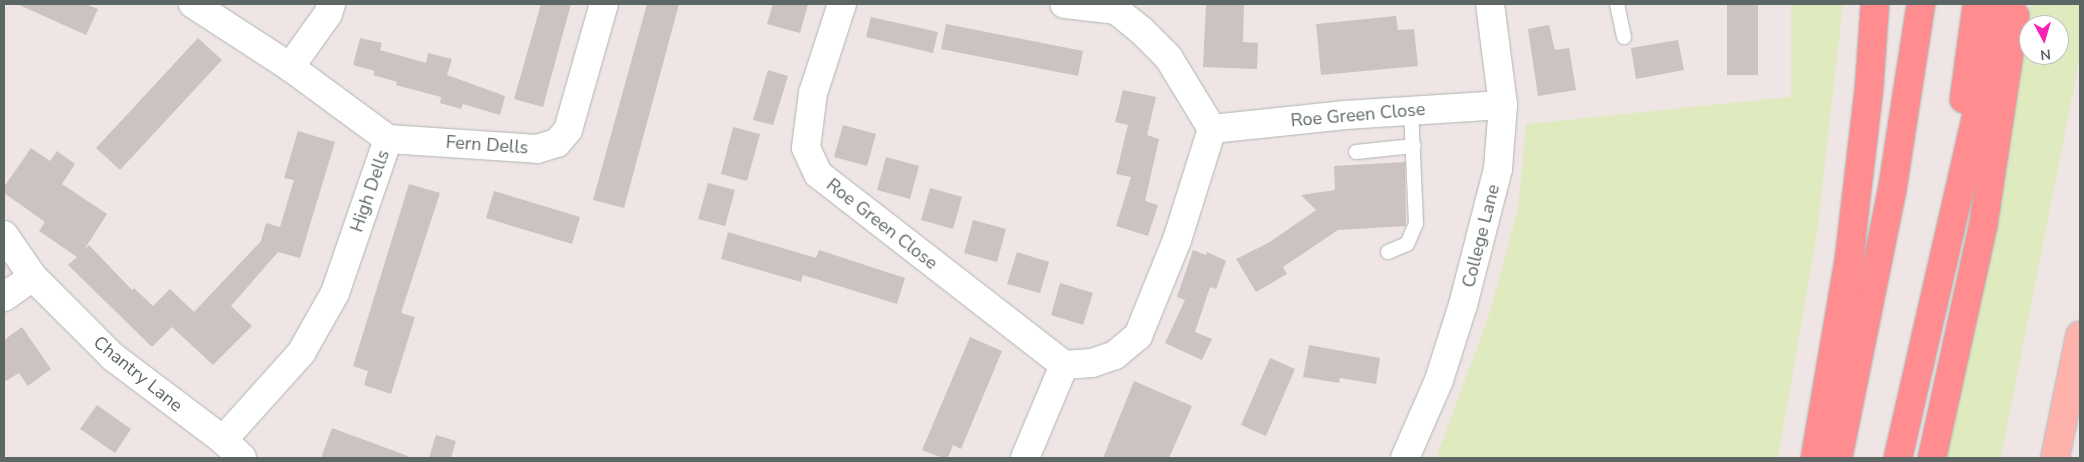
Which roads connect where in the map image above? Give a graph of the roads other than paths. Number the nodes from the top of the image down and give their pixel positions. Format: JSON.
{"nodes":[{"id":1,"x":193,"y":4,"type":"edge"},
{"id":2,"x":331,"y":4,"type":"edge"},
{"id":3,"x":604,"y":4,"type":"edge"},
{"id":4,"x":842,"y":4,"type":"edge"},
{"id":5,"x":1064,"y":4,"type":"edge"},
{"id":6,"x":1490,"y":4,"type":"edge"},
{"id":7,"x":1617,"y":4,"type":"edge"},
{"id":8,"x":1875,"y":4,"type":"edge"},
{"id":9,"x":1921,"y":4,"type":"edge"},
{"id":10,"x":1977,"y":4,"type":"edge"},
{"id":11,"x":2002,"y":4,"type":"edge"},
{"id":12,"x":2016,"y":4,"type":"edge"},
{"id":13,"x":1117,"y":7,"type":"edge"},
{"id":14,"x":1624,"y":37,"type":"dead end"},
{"id":15,"x":290,"y":67,"type":"junction"},
{"id":16,"x":1503,"y":104,"type":"junction"},
{"id":17,"x":1412,"y":110,"type":"junction"},
{"id":18,"x":1212,"y":129,"type":"junction"},
{"id":19,"x":388,"y":139,"type":"junction"},
{"id":20,"x":1414,"y":146,"type":"junction"},
{"id":21,"x":1356,"y":152,"type":"dead end"},
{"id":22,"x":4,"y":235,"type":"edge"},
{"id":23,"x":1388,"y":252,"type":"dead end"},
{"id":24,"x":33,"y":277,"type":"junction"},
{"id":25,"x":4,"y":297,"type":"edge"},
{"id":26,"x":2080,"y":336,"type":"edge"},
{"id":27,"x":1927,"y":339,"type":"junction"},
{"id":28,"x":1064,"y":365,"type":"junction"},
{"id":29,"x":233,"y":449,"type":"edge"},
{"id":30,"x":1025,"y":458,"type":"edge"},
{"id":31,"x":1405,"y":458,"type":"edge"},
{"id":32,"x":1814,"y":458,"type":"edge"},
{"id":33,"x":1838,"y":458,"type":"edge"},
{"id":34,"x":1898,"y":458,"type":"edge"},
{"id":35,"x":1932,"y":458,"type":"edge"},
{"id":36,"x":2054,"y":458,"type":"edge"}],
"edges":[{"from":1,"to":15,"type":"street","name":"High Dells"},
{"from":2,"to":15,"type":"street"},
{"from":3,"to":19,"type":"street","name":"Fern Dells"},
{"from":4,"to":28,"type":"street","name":"Roe Green Close"},
{"from":5,"to":13,"type":"street"},
{"from":6,"to":16,"type":"street","name":"College Lane"},
{"from":7,"to":14,"type":"lane"},
{"from":8,"to":32,"type":"highway"},
{"from":9,"to":33,"type":"highway"},
{"from":10,"to":27,"type":"highway"},
{"from":11,"to":27,"type":"highway"},
{"from":12,"to":35,"type":"highway"},
{"from":13,"to":18,"type":"street"},
{"from":15,"to":19,"type":"street","name":"High Dells"},
{"from":16,"to":17,"type":"street","name":"Roe Green Close"},
{"from":16,"to":31,"type":"street","name":"College Lane"},
{"from":17,"to":18,"type":"street","name":"Roe Green Close"},
{"from":17,"to":20,"type":"lane"},
{"from":18,"to":28,"type":"street"},
{"from":19,"to":29,"type":"street","name":"High Dells"},
{"from":20,"to":21,"type":"lane"},
{"from":20,"to":23,"type":"lane"},
{"from":22,"to":24,"type":"street","name":"Chantry Lane"},
{"from":24,"to":25,"type":"street"},
{"from":24,"to":29,"type":"street","name":"Chantry Lane"},
{"from":26,"to":36,"type":"main road"},
{"from":27,"to":34,"type":"highway"},
{"from":28,"to":30,"type":"street"}]}
